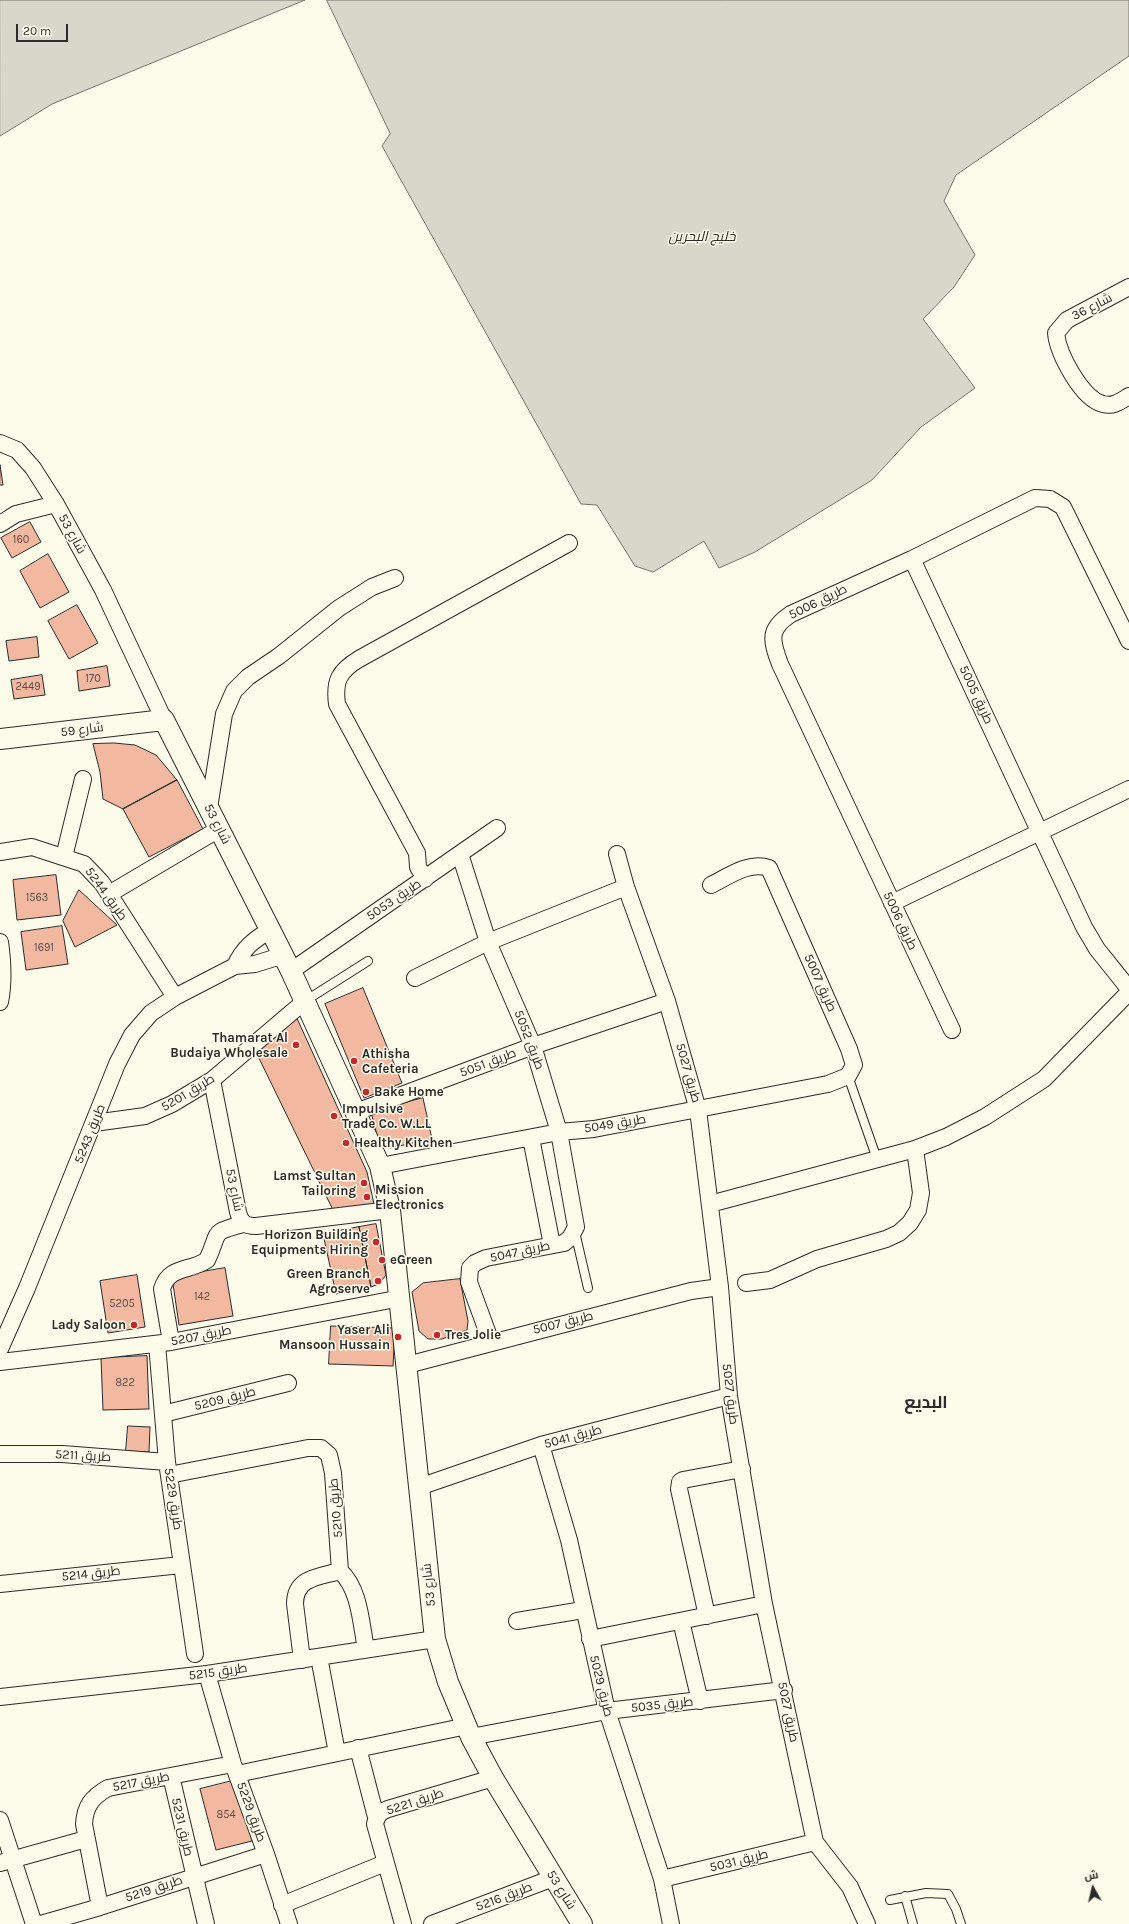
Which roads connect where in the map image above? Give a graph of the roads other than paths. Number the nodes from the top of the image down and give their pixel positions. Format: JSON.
{"nodes":[{"id":1,"x":1129,"y":287,"type":"edge"},
{"id":2,"x":1129,"y":396,"type":"edge"},
{"id":3,"x":0,"y":443,"type":"edge"},
{"id":4,"x":56,"y":504,"type":"junction"},
{"id":5,"x":0,"y":524,"type":"edge"},
{"id":6,"x":569,"y":543,"type":"dead end"},
{"id":7,"x":912,"y":559,"type":"junction"},
{"id":8,"x":395,"y":578,"type":"dead end"},
{"id":9,"x":1123,"y":611,"type":"edge"},
{"id":10,"x":1129,"y":641,"type":"edge"},
{"id":11,"x":164,"y":720,"type":"junction"},
{"id":12,"x":0,"y":739,"type":"edge"},
{"id":13,"x":83,"y":779,"type":"dead end"},
{"id":14,"x":1129,"y":789,"type":"edge"},
{"id":15,"x":209,"y":808,"type":"junction"},
{"id":16,"x":496,"y":828,"type":"dead end"},
{"id":17,"x":219,"y":829,"type":"junction"},
{"id":18,"x":1039,"y":832,"type":"junction"},
{"id":19,"x":0,"y":852,"type":"edge"},
{"id":20,"x":460,"y":854,"type":"junction"},
{"id":21,"x":617,"y":854,"type":"dead end"},
{"id":22,"x":64,"y":857,"type":"junction"},
{"id":23,"x":430,"y":875,"type":"junction"},
{"id":24,"x":711,"y":885,"type":"dead end"},
{"id":25,"x":626,"y":887,"type":"junction"},
{"id":26,"x":109,"y":894,"type":"junction"},
{"id":27,"x":892,"y":903,"type":"junction"},
{"id":28,"x":270,"y":930,"type":"junction"},
{"id":29,"x":0,"y":942,"type":"edge"},
{"id":30,"x":488,"y":942,"type":"junction"},
{"id":31,"x":368,"y":961,"type":"dead end"},
{"id":32,"x":287,"y":963,"type":"junction"},
{"id":33,"x":235,"y":966,"type":"junction"},
{"id":34,"x":415,"y":978,"type":"dead end"},
{"id":35,"x":1129,"y":989,"type":"edge"},
{"id":36,"x":1129,"y":992,"type":"edge"},
{"id":37,"x":175,"y":997,"type":"junction"},
{"id":38,"x":305,"y":1001,"type":"junction"},
{"id":39,"x":667,"y":1001,"type":"junction"},
{"id":40,"x":0,"y":1002,"type":"edge"},
{"id":41,"x":952,"y":1030,"type":"dead end"},
{"id":42,"x":533,"y":1046,"type":"junction"},
{"id":43,"x":848,"y":1076,"type":"junction"},
{"id":44,"x":212,"y":1080,"type":"junction"},
{"id":45,"x":698,"y":1110,"type":"junction"},
{"id":46,"x":356,"y":1112,"type":"junction"},
{"id":47,"x":94,"y":1124,"type":"junction"},
{"id":48,"x":559,"y":1132,"type":"junction"},
{"id":49,"x":531,"y":1138,"type":"junction"},
{"id":50,"x":915,"y":1149,"type":"junction"},
{"id":51,"x":877,"y":1160,"type":"junction"},
{"id":52,"x":380,"y":1166,"type":"junction"},
{"id":53,"x":710,"y":1204,"type":"junction"},
{"id":54,"x":390,"y":1210,"type":"junction"},
{"id":55,"x":244,"y":1224,"type":"junction"},
{"id":56,"x":574,"y":1232,"type":"junction"},
{"id":57,"x":552,"y":1245,"type":"junction"},
{"id":58,"x":746,"y":1283,"type":"dead end"},
{"id":59,"x":720,"y":1287,"type":"junction"},
{"id":60,"x":588,"y":1288,"type":"dead end"},
{"id":61,"x":401,"y":1298,"type":"junction"},
{"id":62,"x":492,"y":1342,"type":"junction"},
{"id":63,"x":164,"y":1343,"type":"junction"},
{"id":64,"x":0,"y":1349,"type":"edge"},
{"id":65,"x":0,"y":1362,"type":"edge"},
{"id":66,"x":408,"y":1365,"type":"junction"},
{"id":67,"x":288,"y":1383,"type":"dead end"},
{"id":68,"x":729,"y":1396,"type":"junction"},
{"id":69,"x":163,"y":1414,"type":"junction"},
{"id":70,"x":541,"y":1445,"type":"junction"},
{"id":71,"x":322,"y":1448,"type":"joint"},
{"id":72,"x":0,"y":1454,"type":"edge"},
{"id":73,"x":168,"y":1468,"type":"junction"},
{"id":74,"x":742,"y":1469,"type":"junction"},
{"id":75,"x":419,"y":1488,"type":"junction"},
{"id":76,"x":181,"y":1565,"type":"junction"},
{"id":77,"x":340,"y":1571,"type":"junction"},
{"id":78,"x":0,"y":1584,"type":"edge"},
{"id":79,"x":764,"y":1604,"type":"junction"},
{"id":80,"x":583,"y":1610,"type":"junction"},
{"id":81,"x":707,"y":1616,"type":"junction"},
{"id":82,"x":517,"y":1621,"type":"dead end"},
{"id":83,"x":681,"y":1621,"type":"junction"},
{"id":84,"x":434,"y":1639,"type":"junction"},
{"id":85,"x":590,"y":1639,"type":"junction"},
{"id":86,"x":366,"y":1649,"type":"junction"},
{"id":87,"x":195,"y":1654,"type":"dead end"},
{"id":88,"x":319,"y":1657,"type":"junction"},
{"id":89,"x":302,"y":1660,"type":"junction"},
{"id":90,"x":207,"y":1674,"type":"junction"},
{"id":91,"x":784,"y":1690,"type":"junction"},
{"id":92,"x":0,"y":1697,"type":"edge"},
{"id":93,"x":700,"y":1701,"type":"junction"},
{"id":94,"x":607,"y":1711,"type":"junction"},
{"id":95,"x":469,"y":1731,"type":"junction"},
{"id":96,"x":358,"y":1748,"type":"junction"},
{"id":97,"x":337,"y":1753,"type":"junction"},
{"id":98,"x":235,"y":1769,"type":"junction"},
{"id":99,"x":171,"y":1776,"type":"junction"},
{"id":100,"x":493,"y":1778,"type":"junction"},
{"id":101,"x":376,"y":1817,"type":"junction"},
{"id":102,"x":0,"y":1820,"type":"edge"},
{"id":103,"x":86,"y":1839,"type":"junction"},
{"id":104,"x":815,"y":1842,"type":"junction"},
{"id":105,"x":266,"y":1854,"type":"junction"},
{"id":106,"x":7,"y":1861,"type":"edge"},
{"id":107,"x":385,"y":1863,"type":"junction"},
{"id":108,"x":193,"y":1876,"type":"junction"},
{"id":109,"x":553,"y":1878,"type":"junction"},
{"id":110,"x":662,"y":1879,"type":"junction"},
{"id":111,"x":905,"y":1896,"type":"junction"},
{"id":112,"x":890,"y":1900,"type":"dead end"},
{"id":113,"x":282,"y":1905,"type":"junction"},
{"id":114,"x":100,"y":1907,"type":"junction"},
{"id":115,"x":462,"y":1919,"type":"edge"},
{"id":116,"x":34,"y":1924,"type":"edge"},
{"id":117,"x":41,"y":1924,"type":"edge"},
{"id":118,"x":206,"y":1924,"type":"edge"},
{"id":119,"x":289,"y":1924,"type":"edge"},
{"id":120,"x":403,"y":1924,"type":"edge"},
{"id":121,"x":432,"y":1924,"type":"edge"},
{"id":122,"x":582,"y":1924,"type":"edge"},
{"id":123,"x":671,"y":1924,"type":"edge"},
{"id":124,"x":867,"y":1924,"type":"edge"},
{"id":125,"x":913,"y":1924,"type":"edge"},
{"id":126,"x":961,"y":1924,"type":"edge"}],
"edges":[{"from":1,"to":2,"type":"street","name":"شارع 36"},
{"from":3,"to":4,"type":"street","name":"شارع 53"},
{"from":4,"to":5,"type":"street"},
{"from":4,"to":11,"type":"street","name":"شارع 53"},
{"from":6,"to":23,"type":"street"},
{"from":7,"to":9,"type":"street","name":"طريق 5006"},
{"from":7,"to":18,"type":"street","name":"طريق 5005"},
{"from":7,"to":27,"type":"street","name":"طريق 5006"},
{"from":8,"to":15,"type":"street"},
{"from":9,"to":10,"type":"street","name":"طريق 5006"},
{"from":11,"to":12,"type":"street","name":"شارع 59"},
{"from":11,"to":15,"type":"street","name":"شارع 53"},
{"from":13,"to":22,"type":"street"},
{"from":14,"to":18,"type":"street"},
{"from":15,"to":17,"type":"street","name":"شارع 53"},
{"from":16,"to":20,"type":"street","name":"طريق 5053"},
{"from":17,"to":26,"type":"street"},
{"from":17,"to":28,"type":"street","name":"شارع 53"},
{"from":18,"to":27,"type":"street"},
{"from":18,"to":35,"type":"street","name":"طريق 5005"},
{"from":19,"to":22,"type":"street","name":"طريق 5244"},
{"from":20,"to":23,"type":"street","name":"طريق 5053"},
{"from":20,"to":30,"type":"street","name":"طريق 5052"},
{"from":21,"to":25,"type":"street","name":"طريق 5027"},
{"from":22,"to":26,"type":"street","name":"طريق 5244"},
{"from":23,"to":32,"type":"street","name":"طريق 5053"},
{"from":24,"to":43,"type":"street","name":"طريق 5007"},
{"from":25,"to":30,"type":"street"},
{"from":25,"to":39,"type":"street","name":"طريق 5027"},
{"from":26,"to":37,"type":"street","name":"طريق 5244"},
{"from":27,"to":41,"type":"street","name":"طريق 5006"},
{"from":28,"to":32,"type":"street","name":"شارع 53"},
{"from":28,"to":33,"type":"street"},
{"from":29,"to":40,"type":"street"},
{"from":30,"to":34,"type":"street"},
{"from":30,"to":42,"type":"street","name":"طريق 5052"},
{"from":31,"to":38,"type":"lane"},
{"from":32,"to":33,"type":"street","name":"طريق 5243"},
{"from":32,"to":38,"type":"street","name":"شارع 53"},
{"from":33,"to":37,"type":"street","name":"طريق 5243"},
{"from":36,"to":50,"type":"street"},
{"from":37,"to":47,"type":"street","name":"طريق 5243"},
{"from":38,"to":44,"type":"street","name":"طريق 5201"},
{"from":38,"to":46,"type":"street","name":"شارع 53"},
{"from":39,"to":42,"type":"street","name":"طريق 5051"},
{"from":39,"to":45,"type":"street","name":"طريق 5027"},
{"from":42,"to":46,"type":"street","name":"طريق 5051"},
{"from":42,"to":48,"type":"street","name":"طريق 5052"},
{"from":43,"to":45,"type":"street","name":"طريق 5049"},
{"from":43,"to":51,"type":"lane"},
{"from":44,"to":47,"type":"street","name":"طريق 5201"},
{"from":44,"to":55,"type":"street","name":"شارع 53"},
{"from":45,"to":48,"type":"street","name":"طريق 5049"},
{"from":45,"to":53,"type":"street","name":"طريق 5027"},
{"from":46,"to":52,"type":"street","name":"شارع 53"},
{"from":47,"to":64,"type":"street","name":"طريق 5243"},
{"from":48,"to":49,"type":"street","name":"طريق 5049"},
{"from":48,"to":56,"type":"street","name":"طريق 5052"},
{"from":49,"to":52,"type":"street","name":"طريق 5049"},
{"from":49,"to":57,"type":"street"},
{"from":50,"to":51,"type":"street"},
{"from":50,"to":58,"type":"street"},
{"from":51,"to":53,"type":"street"},
{"from":52,"to":54,"type":"street","name":"شارع 53"},
{"from":53,"to":59,"type":"street","name":"طريق 5027"},
{"from":54,"to":55,"type":"street","name":"شارع 53"},
{"from":54,"to":61,"type":"street","name":"شارع 53"},
{"from":55,"to":63,"type":"street","name":"طريق 5229"},
{"from":56,"to":57,"type":"street","name":"طريق 5047"},
{"from":56,"to":60,"type":"lane"},
{"from":57,"to":62,"type":"street","name":"طريق 5047"},
{"from":59,"to":62,"type":"street","name":"طريق 5007"},
{"from":59,"to":68,"type":"street","name":"طريق 5027"},
{"from":61,"to":63,"type":"street","name":"طريق 5207"},
{"from":61,"to":66,"type":"street","name":"شارع 53"},
{"from":62,"to":66,"type":"street","name":"طريق 5007"},
{"from":63,"to":65,"type":"street","name":"طريق 5207"},
{"from":63,"to":69,"type":"street","name":"طريق 5229"},
{"from":66,"to":75,"type":"street","name":"شارع 53"},
{"from":67,"to":69,"type":"street","name":"طريق 5209"},
{"from":68,"to":70,"type":"street","name":"طريق 5041"},
{"from":68,"to":74,"type":"street","name":"طريق 5027"},
{"from":69,"to":73,"type":"street","name":"طريق 5229"},
{"from":70,"to":75,"type":"street","name":"طريق 5041"},
{"from":70,"to":80,"type":"street","name":"طريق 5029"},
{"from":71,"to":73,"type":"street","name":"طريق 5211"},
{"from":71,"to":77,"type":"street","name":"طريق 5210"},
{"from":72,"to":73,"type":"street","name":"طريق 5211"},
{"from":73,"to":76,"type":"street","name":"طريق 5229"},
{"from":74,"to":79,"type":"street","name":"طريق 5027"},
{"from":74,"to":81,"type":"street"},
{"from":75,"to":84,"type":"street","name":"شارع 53"},
{"from":76,"to":78,"type":"street","name":"طريق 5214"},
{"from":76,"to":87,"type":"street","name":"طريق 5229"},
{"from":77,"to":86,"type":"street"},
{"from":77,"to":89,"type":"street"},
{"from":79,"to":81,"type":"street"},
{"from":79,"to":91,"type":"street","name":"طريق 5027"},
{"from":80,"to":82,"type":"street"},
{"from":80,"to":85,"type":"street","name":"طريق 5029"},
{"from":81,"to":83,"type":"street"},
{"from":83,"to":85,"type":"street"},
{"from":83,"to":93,"type":"street"},
{"from":84,"to":86,"type":"street","name":"طريق 5215"},
{"from":84,"to":95,"type":"street","name":"شارع 53"},
{"from":85,"to":94,"type":"street","name":"طريق 5029"},
{"from":86,"to":88,"type":"street","name":"طريق 5215"},
{"from":88,"to":89,"type":"street","name":"طريق 5215"},
{"from":88,"to":97,"type":"street"},
{"from":89,"to":90,"type":"street","name":"طريق 5215"},
{"from":90,"to":92,"type":"street","name":"طريق 5215"},
{"from":90,"to":98,"type":"street","name":"طريق 5229"},
{"from":91,"to":93,"type":"street","name":"طريق 5035"},
{"from":91,"to":104,"type":"street","name":"طريق 5027"},
{"from":93,"to":94,"type":"street","name":"طريق 5035"},
{"from":94,"to":95,"type":"street","name":"طريق 5035"},
{"from":94,"to":110,"type":"street","name":"طريق 5029"},
{"from":95,"to":96,"type":"street","name":"طريق 5217"},
{"from":95,"to":100,"type":"street","name":"شارع 53"},
{"from":96,"to":97,"type":"street","name":"طريق 5217"},
{"from":96,"to":101,"type":"street"},
{"from":97,"to":98,"type":"street","name":"طريق 5217"},
{"from":98,"to":99,"type":"street","name":"طريق 5217"},
{"from":98,"to":105,"type":"street","name":"طريق 5229"},
{"from":99,"to":103,"type":"street","name":"طريق 5217"},
{"from":99,"to":108,"type":"street","name":"طريق 5231"},
{"from":100,"to":101,"type":"street","name":"طريق 5221"},
{"from":100,"to":109,"type":"street","name":"شارع 53"},
{"from":101,"to":107,"type":"street","name":"طريق 5221"},
{"from":102,"to":106,"type":"street"},
{"from":103,"to":106,"type":"street"},
{"from":103,"to":114,"type":"street","name":"طريق 5217"},
{"from":104,"to":110,"type":"street","name":"طريق 5031"},
{"from":104,"to":124,"type":"street","name":"طريق 5027"},
{"from":105,"to":108,"type":"street","name":"طريق 5219"},
{"from":105,"to":113,"type":"street","name":"طريق 5229"},
{"from":106,"to":116,"type":"street"},
{"from":107,"to":113,"type":"street"},
{"from":107,"to":120,"type":"street","name":"طريق 5221"},
{"from":108,"to":114,"type":"street","name":"طريق 5219"},
{"from":108,"to":118,"type":"street","name":"طريق 5231"},
{"from":109,"to":115,"type":"street","name":"طريق 5216"},
{"from":109,"to":122,"type":"street","name":"شارع 53"},
{"from":110,"to":123,"type":"street","name":"طريق 5029"},
{"from":111,"to":112,"type":"lane"},
{"from":111,"to":125,"type":"lane"},
{"from":111,"to":126,"type":"lane"},
{"from":113,"to":119,"type":"street","name":"طريق 5229"},
{"from":114,"to":117,"type":"street","name":"طريق 5219"},
{"from":115,"to":121,"type":"street","name":"طريق 5216"}]}
